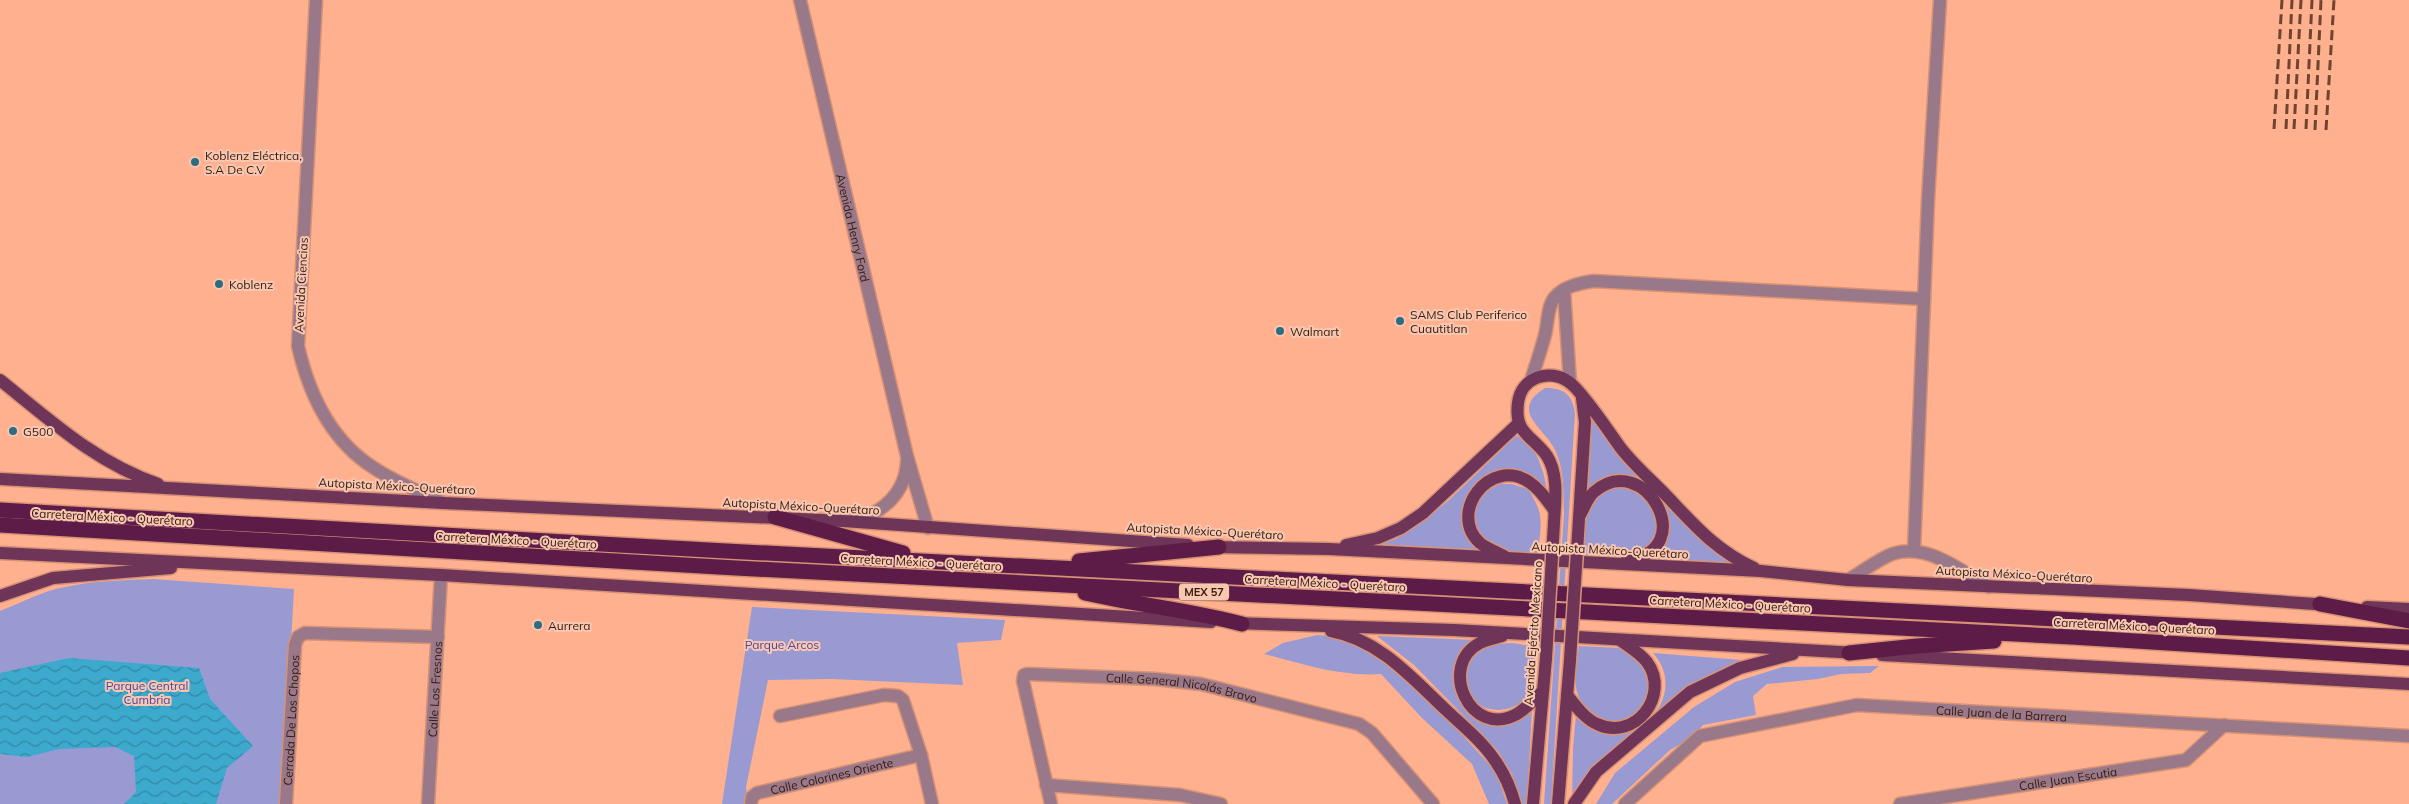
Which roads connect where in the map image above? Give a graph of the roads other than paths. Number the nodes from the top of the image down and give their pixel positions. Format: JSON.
{"nodes":[{"id":1,"x":316,"y":0,"type":"edge"},
{"id":2,"x":800,"y":0,"type":"edge"},
{"id":3,"x":1940,"y":0,"type":"edge"},
{"id":4,"x":1564,"y":290,"type":"junction"},
{"id":5,"x":1924,"y":299,"type":"junction"},
{"id":6,"x":0,"y":380,"type":"edge"},
{"id":7,"x":1531,"y":380,"type":"junction"},
{"id":8,"x":1570,"y":383,"type":"junction"},
{"id":9,"x":1582,"y":398,"type":"junction"},
{"id":10,"x":1518,"y":424,"type":"junction"},
{"id":11,"x":907,"y":456,"type":"junction"},
{"id":12,"x":0,"y":479,"type":"edge"},
{"id":13,"x":178,"y":490,"type":"junction"},
{"id":14,"x":443,"y":503,"type":"junction"},
{"id":15,"x":0,"y":510,"type":"edge"},
{"id":16,"x":1580,"y":515,"type":"junction"},
{"id":17,"x":1554,"y":516,"type":"junction"},
{"id":18,"x":775,"y":517,"type":"junction"},
{"id":19,"x":843,"y":521,"type":"junction"},
{"id":20,"x":0,"y":525,"type":"edge"},
{"id":21,"x":928,"y":528,"type":"junction"},
{"id":22,"x":1219,"y":547,"type":"junction"},
{"id":23,"x":1329,"y":549,"type":"junction"},
{"id":24,"x":1914,"y":550,"type":"junction"},
{"id":25,"x":0,"y":554,"type":"edge"},
{"id":26,"x":1508,"y":558,"type":"junction"},
{"id":27,"x":929,"y":560,"type":"junction"},
{"id":28,"x":223,"y":563,"type":"junction"},
{"id":29,"x":1605,"y":563,"type":"junction"},
{"id":30,"x":1048,"y":566,"type":"junction"},
{"id":31,"x":1761,"y":571,"type":"junction"},
{"id":32,"x":441,"y":575,"type":"junction"},
{"id":33,"x":1848,"y":580,"type":"junction"},
{"id":34,"x":1050,"y":584,"type":"junction"},
{"id":35,"x":1990,"y":586,"type":"junction"},
{"id":36,"x":0,"y":596,"type":"edge"},
{"id":37,"x":2320,"y":604,"type":"junction"},
{"id":38,"x":2409,"y":610,"type":"edge"},
{"id":39,"x":2409,"y":621,"type":"edge"},
{"id":40,"x":1242,"y":624,"type":"junction"},
{"id":41,"x":1299,"y":626,"type":"junction"},
{"id":42,"x":1509,"y":633,"type":"junction"},
{"id":43,"x":438,"y":637,"type":"junction"},
{"id":44,"x":2072,"y":637,"type":"junction"},
{"id":45,"x":2409,"y":637,"type":"edge"},
{"id":46,"x":1620,"y":640,"type":"junction"},
{"id":47,"x":1804,"y":650,"type":"junction"},
{"id":48,"x":1849,"y":653,"type":"junction"},
{"id":49,"x":2409,"y":658,"type":"edge"},
{"id":50,"x":2409,"y":684,"type":"edge"},
{"id":51,"x":1543,"y":691,"type":"junction"},
{"id":52,"x":1567,"y":695,"type":"junction"},
{"id":53,"x":780,"y":716,"type":"dead end"},
{"id":54,"x":2224,"y":725,"type":"junction"},
{"id":55,"x":2409,"y":736,"type":"edge"},
{"id":56,"x":920,"y":755,"type":"junction"},
{"id":57,"x":1046,"y":786,"type":"junction"},
{"id":58,"x":286,"y":804,"type":"edge"},
{"id":59,"x":428,"y":804,"type":"edge"},
{"id":60,"x":751,"y":804,"type":"edge"},
{"id":61,"x":932,"y":804,"type":"edge"},
{"id":62,"x":1051,"y":804,"type":"edge"},
{"id":63,"x":1220,"y":804,"type":"edge"},
{"id":64,"x":1433,"y":804,"type":"edge"},
{"id":65,"x":1515,"y":804,"type":"edge"},
{"id":66,"x":1533,"y":804,"type":"edge"},
{"id":67,"x":1558,"y":804,"type":"edge"},
{"id":68,"x":1574,"y":804,"type":"edge"},
{"id":69,"x":1625,"y":804,"type":"edge"},
{"id":70,"x":1901,"y":804,"type":"edge"}],
"edges":[{"from":1,"to":14,"type":"street","name":"Avenida Ciencias"},
{"from":2,"to":11,"type":"street","name":"Avenida Henry Ford"},
{"from":3,"to":5,"type":"street"},
{"from":4,"to":5,"type":"street"},
{"from":4,"to":7,"type":"street"},
{"from":4,"to":8,"type":"street"},
{"from":5,"to":24,"type":"street"},
{"from":6,"to":13,"type":"main road"},
{"from":7,"to":8,"type":"main road"},
{"from":7,"to":10,"type":"main road"},
{"from":8,"to":9,"type":"main road"},
{"from":9,"to":16,"type":"main road"},
{"from":9,"to":31,"type":"main road"},
{"from":10,"to":17,"type":"main road","name":"Avenida Ejército Mexicano"},
{"from":10,"to":23,"type":"main road"},
{"from":11,"to":19,"type":"street","name":"Avenida Henry Ford"},
{"from":11,"to":21,"type":"street","name":"Avenida Henry Ford"},
{"from":12,"to":13,"type":"main road","name":"Autopista México-Querétaro"},
{"from":13,"to":14,"type":"main road","name":"Autopista México-Querétaro"},
{"from":14,"to":18,"type":"main road","name":"Autopista México-Querétaro"},
{"from":15,"to":27,"type":"highway","name":"Carretera México - Querétaro","number":"MEX 57"},
{"from":16,"to":29,"type":"main road"},
{"from":16,"to":52,"type":"main road","bridge":true},
{"from":17,"to":26,"type":"main road"},
{"from":17,"to":51,"type":"main road","name":"Avenida Ejército Mexicano","bridge":true},
{"from":18,"to":19,"type":"main road","name":"Autopista México-Querétaro"},
{"from":18,"to":27,"type":"highway"},
{"from":19,"to":21,"type":"main road","name":"Autopista México-Querétaro"},
{"from":20,"to":34,"type":"highway","name":"Carretera México - Querétaro","number":"MEX 57"},
{"from":21,"to":22,"type":"main road","name":"Autopista México-Querétaro"},
{"from":22,"to":23,"type":"main road","name":"Autopista México-Querétaro"},
{"from":22,"to":30,"type":"highway"},
{"from":23,"to":26,"type":"main road","name":"Autopista México-Querétaro"},
{"from":24,"to":33,"type":"street"},
{"from":24,"to":35,"type":"street"},
{"from":25,"to":28,"type":"main road"},
{"from":26,"to":29,"type":"main road","name":"Autopista México-Querétaro"},
{"from":27,"to":30,"type":"highway","name":"Carretera México - Querétaro","number":"MEX 57"},
{"from":28,"to":32,"type":"main road"},
{"from":28,"to":36,"type":"main road"},
{"from":29,"to":31,"type":"main road","name":"Autopista México-Querétaro"},
{"from":30,"to":45,"type":"highway","name":"Carretera México - Querétaro","number":"MEX 57"},
{"from":31,"to":33,"type":"main road","name":"Autopista México-Querétaro"},
{"from":32,"to":40,"type":"main road"},
{"from":32,"to":43,"type":"street","name":"Calle Los Fresnos"},
{"from":33,"to":35,"type":"main road","name":"Autopista México-Querétaro"},
{"from":34,"to":40,"type":"highway"},
{"from":34,"to":44,"type":"highway","name":"Carretera México - Querétaro","number":"MEX 57"},
{"from":35,"to":37,"type":"main road","name":"Autopista México-Querétaro"},
{"from":37,"to":38,"type":"main road","name":"Autopista México-Querétaro"},
{"from":37,"to":39,"type":"highway"},
{"from":40,"to":41,"type":"main road"},
{"from":41,"to":42,"type":"main road"},
{"from":41,"to":65,"type":"main road"},
{"from":42,"to":46,"type":"main road"},
{"from":42,"to":51,"type":"main road"},
{"from":43,"to":58,"type":"street","name":"Cerrada De Los Chopos"},
{"from":43,"to":59,"type":"street","name":"Calle Los Fresnos"},
{"from":44,"to":48,"type":"highway"},
{"from":44,"to":49,"type":"highway","name":"Carretera México - Querétaro","number":"MEX 57"},
{"from":46,"to":47,"type":"main road"},
{"from":46,"to":52,"type":"main road"},
{"from":47,"to":48,"type":"main road"},
{"from":47,"to":68,"type":"main road"},
{"from":48,"to":50,"type":"main road"},
{"from":51,"to":66,"type":"main road","name":"Avenida Ejército Mexicano"},
{"from":52,"to":67,"type":"main road"},
{"from":53,"to":56,"type":"street"},
{"from":54,"to":55,"type":"street","name":"Calle Juan de la Barrera"},
{"from":54,"to":69,"type":"street","name":"Calle Juan de la Barrera"},
{"from":54,"to":70,"type":"street","name":"Calle Juan Escutia"},
{"from":56,"to":60,"type":"street","name":"Calle Colorines Oriente"},
{"from":56,"to":61,"type":"street"},
{"from":57,"to":62,"type":"street","name":"Calle General Nicolás Bravo"},
{"from":57,"to":63,"type":"street"},
{"from":57,"to":64,"type":"street","name":"Calle General Nicolás Bravo"}]}
